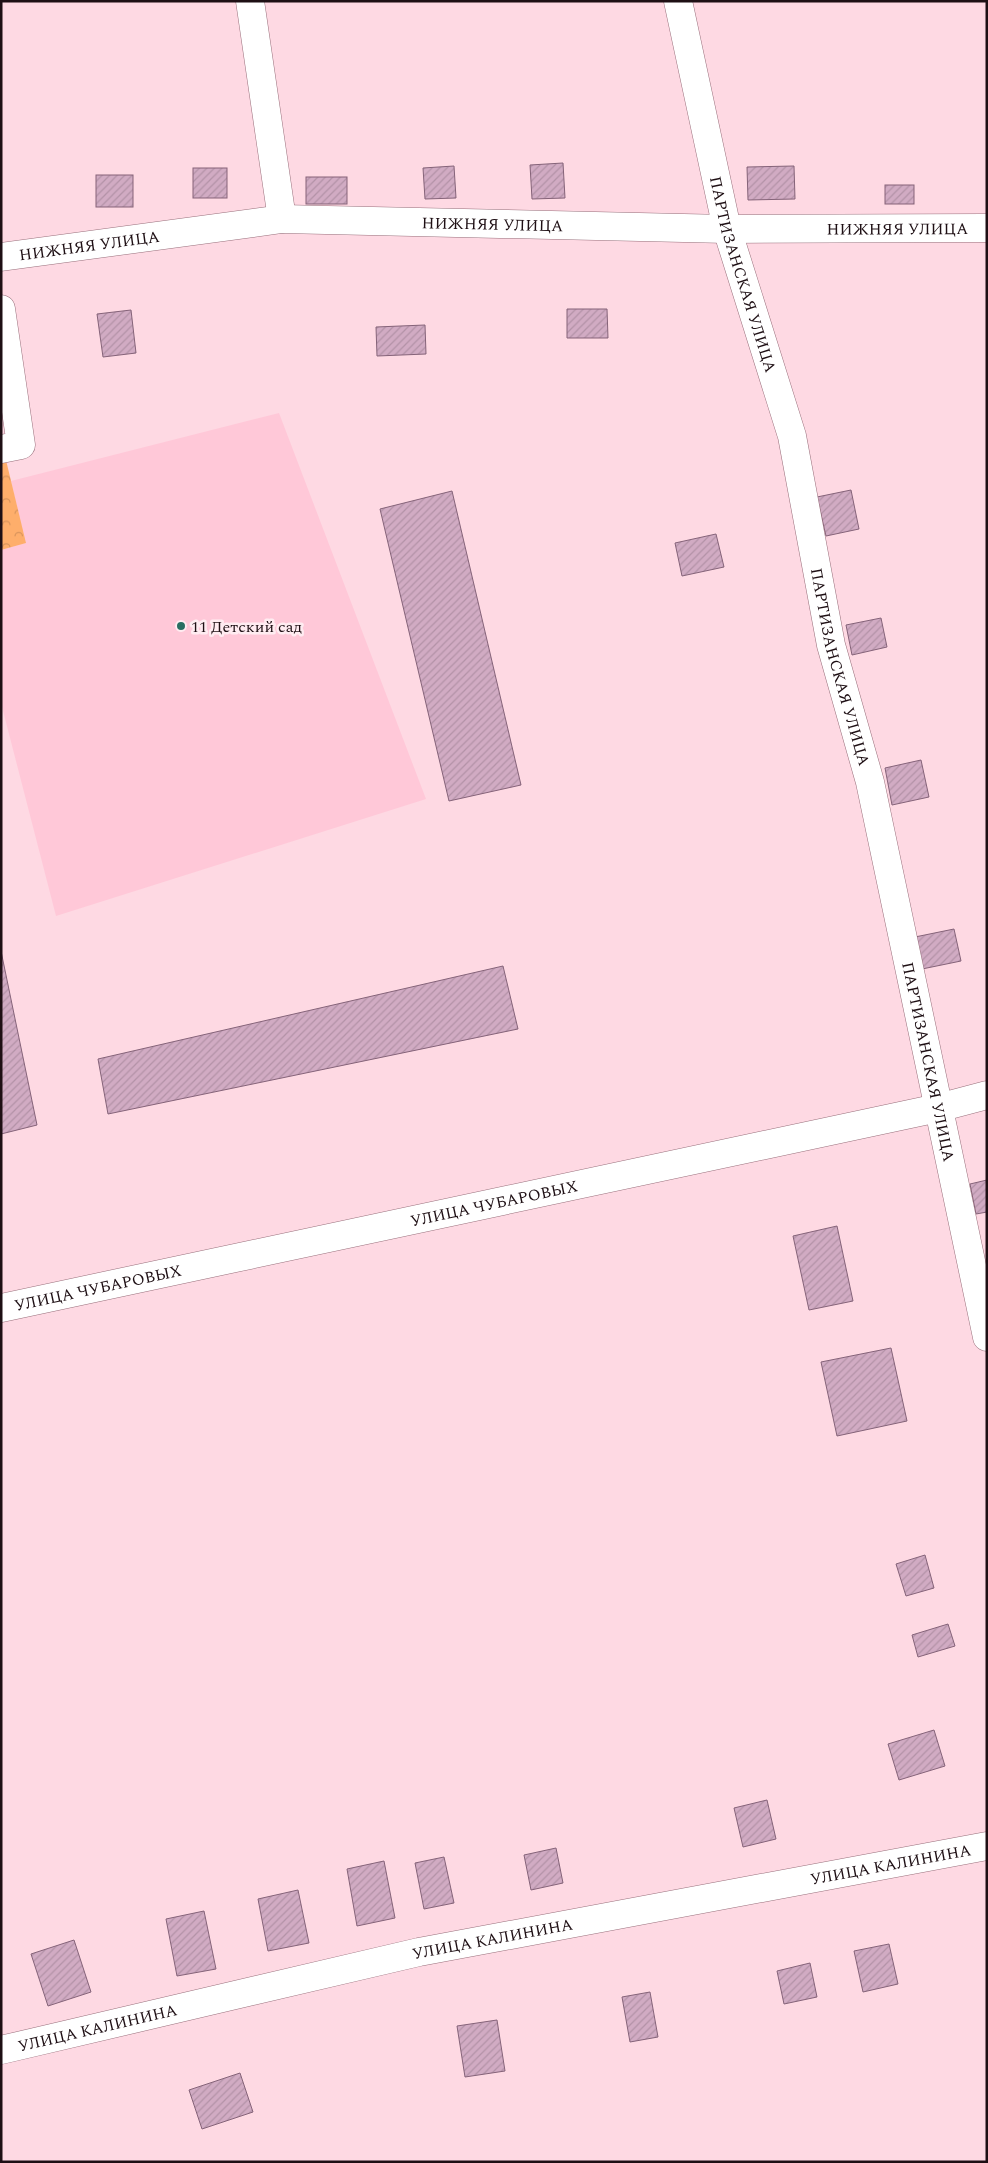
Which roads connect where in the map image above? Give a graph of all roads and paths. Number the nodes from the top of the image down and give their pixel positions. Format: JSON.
{"nodes":[{"id":1,"x":250,"y":1,"type":"edge"},
{"id":2,"x":678,"y":1,"type":"edge"},
{"id":3,"x":282,"y":219,"type":"junction"},
{"id":4,"x":727,"y":228,"type":"junction"},
{"id":5,"x":987,"y":228,"type":"edge"},
{"id":6,"x":1,"y":257,"type":"edge"},
{"id":7,"x":1,"y":309,"type":"edge"},
{"id":8,"x":1,"y":449,"type":"edge"},
{"id":9,"x":987,"y":1095,"type":"edge"},
{"id":10,"x":938,"y":1108,"type":"junction"},
{"id":11,"x":1,"y":1308,"type":"edge"},
{"id":12,"x":987,"y":1337,"type":"edge"},
{"id":13,"x":987,"y":1846,"type":"edge"},
{"id":14,"x":1,"y":2050,"type":"edge"}],
"edges":[{"from":1,"to":3,"type":"street"},
{"from":2,"to":4,"type":"street","name":"ПАРТИЗАНСКАЯ УЛИЦА"},
{"from":3,"to":4,"type":"street","name":"НИЖНЯЯ УЛИЦА"},
{"from":3,"to":6,"type":"street","name":"НИЖНЯЯ УЛИЦА"},
{"from":4,"to":5,"type":"street","name":"НИЖНЯЯ УЛИЦА"},
{"from":4,"to":10,"type":"street","name":"ПАРТИЗАНСКАЯ УЛИЦА"},
{"from":7,"to":8,"type":"street"},
{"from":9,"to":10,"type":"street","name":"УЛИЦА ЧУБАРОВЫХ"},
{"from":10,"to":11,"type":"street","name":"УЛИЦА ЧУБАРОВЫХ"},
{"from":10,"to":12,"type":"street","name":"ПАРТИЗАНСКАЯ УЛИЦА"},
{"from":13,"to":14,"type":"street","name":"УЛИЦА КАЛИНИНА"}]}
